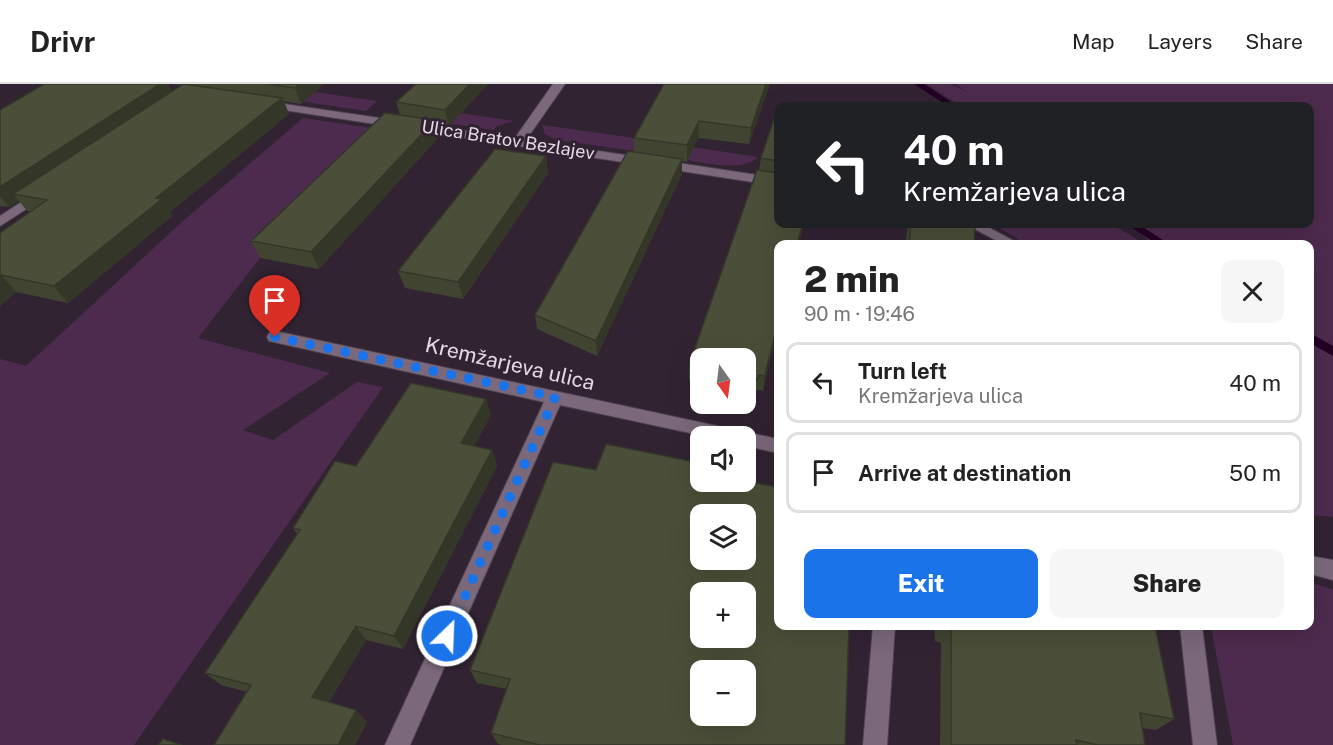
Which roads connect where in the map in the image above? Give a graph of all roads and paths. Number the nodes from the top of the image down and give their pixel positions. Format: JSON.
{"nodes":[{"id":1,"x":559,"y":84,"type":"edge"},
{"id":2,"x":246,"y":101,"type":"edge"},
{"id":3,"x":519,"y":141,"type":"junction"},
{"id":4,"x":774,"y":181,"type":"edge"},
{"id":5,"x":57,"y":183,"type":"edge"},
{"id":6,"x":0,"y":222,"type":"edge"},
{"id":7,"x":980,"y":228,"type":"edge"},
{"id":8,"x":1005,"y":240,"type":"edge"},
{"id":9,"x":275,"y":337,"type":"dead end"},
{"id":10,"x":555,"y":397,"type":"junction"},
{"id":11,"x":690,"y":426,"type":"edge"},
{"id":12,"x":756,"y":441,"type":"edge"},
{"id":13,"x":774,"y":445,"type":"edge"},
{"id":14,"x":1314,"y":566,"type":"edge"},
{"id":15,"x":1333,"y":570,"type":"edge"},
{"id":16,"x":884,"y":630,"type":"edge"},
{"id":17,"x":1191,"y":630,"type":"edge"},
{"id":18,"x":397,"y":745,"type":"edge"},
{"id":19,"x":875,"y":745,"type":"edge"},
{"id":20,"x":1205,"y":745,"type":"edge"}],
"edges":[{"from":1,"to":3,"type":"street"},
{"from":2,"to":3,"type":"street","name":"Ulica Bratov Bezlajev"},
{"from":3,"to":4,"type":"street","name":"Ulica Bratov Bezlajev"},
{"from":5,"to":6,"type":"street"},
{"from":7,"to":8,"type":"street"},
{"from":9,"to":10,"type":"street","name":"Kremžarjeva ulica"},
{"from":10,"to":11,"type":"street","name":"Kremžarjeva ulica"},
{"from":10,"to":18,"type":"street"},
{"from":12,"to":13,"type":"street"},
{"from":14,"to":15,"type":"street"},
{"from":16,"to":19,"type":"street"},
{"from":17,"to":20,"type":"street"}]}
